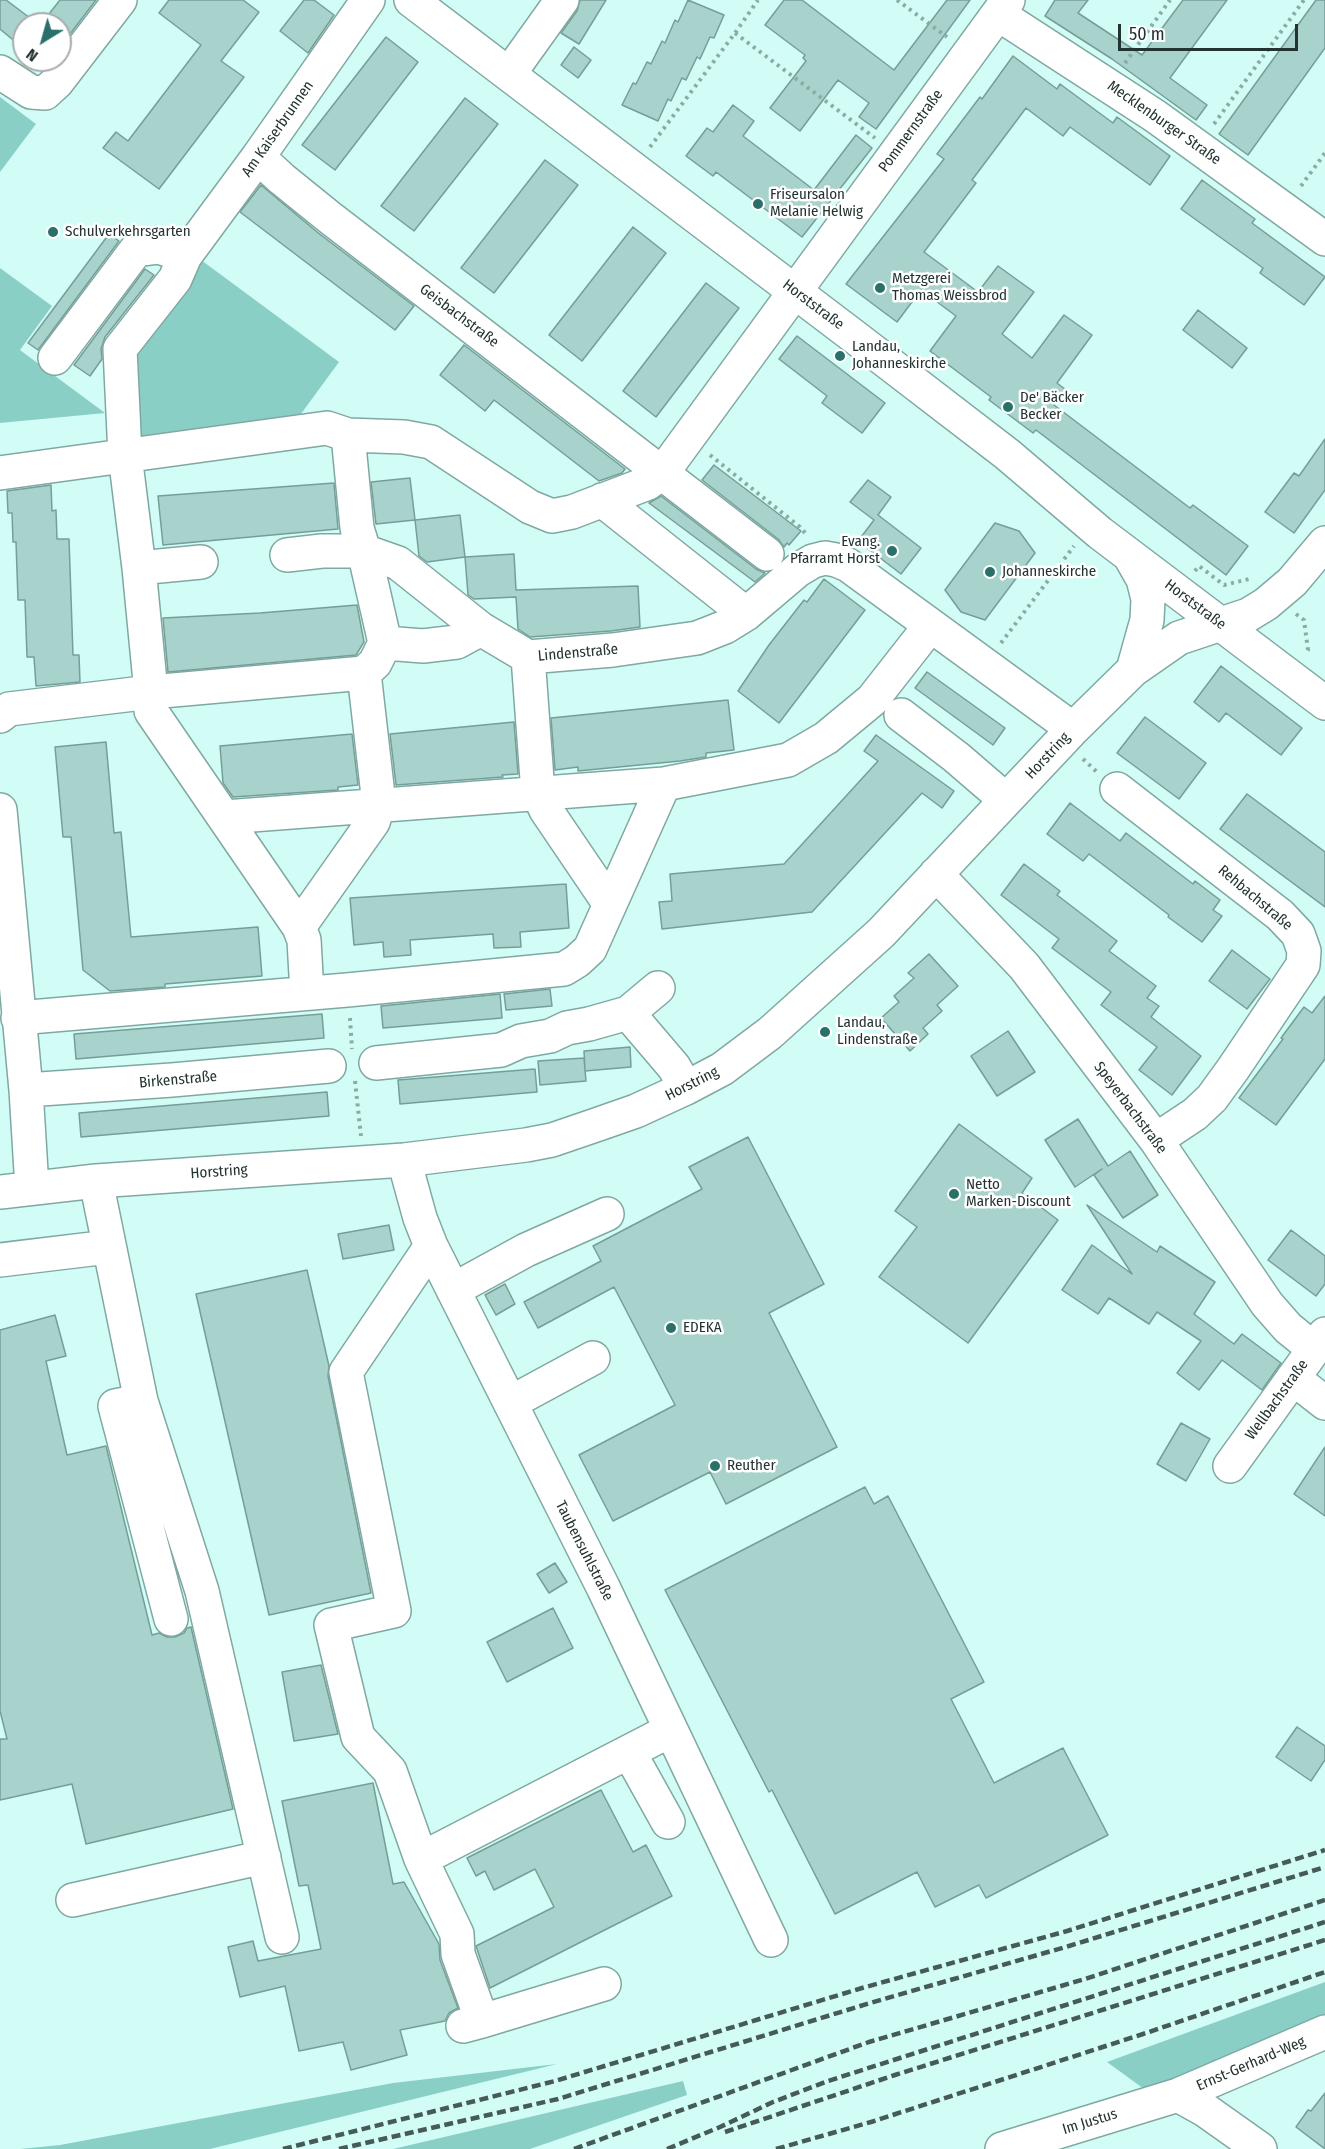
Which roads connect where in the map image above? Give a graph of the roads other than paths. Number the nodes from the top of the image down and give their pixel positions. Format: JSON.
{"nodes":[{"id":1,"x":120,"y":0,"type":"edge"},
{"id":2,"x":368,"y":0,"type":"edge"},
{"id":3,"x":411,"y":0,"type":"edge"},
{"id":4,"x":562,"y":0,"type":"edge"},
{"id":5,"x":1003,"y":7,"type":"edge"},
{"id":6,"x":0,"y":72,"type":"edge"},
{"id":7,"x":509,"y":74,"type":"junction"},
{"id":8,"x":258,"y":157,"type":"junction"},
{"id":9,"x":1325,"y":239,"type":"edge"},
{"id":10,"x":185,"y":256,"type":"junction"},
{"id":11,"x":794,"y":291,"type":"junction"},
{"id":12,"x":55,"y":358,"type":"dead end"},
{"id":13,"x":348,"y":435,"type":"junction"},
{"id":14,"x":125,"y":455,"type":"junction"},
{"id":15,"x":0,"y":473,"type":"edge"},
{"id":16,"x":656,"y":477,"type":"junction"},
{"id":17,"x":602,"y":500,"type":"junction"},
{"id":18,"x":1325,"y":543,"type":"edge"},
{"id":19,"x":364,"y":551,"type":"junction"},
{"id":20,"x":767,"y":554,"type":"dead end"},
{"id":21,"x":287,"y":555,"type":"dead end"},
{"id":22,"x":1130,"y":555,"type":"junction"},
{"id":23,"x":201,"y":562,"type":"dead end"},
{"id":24,"x":139,"y":568,"type":"junction"},
{"id":25,"x":746,"y":614,"type":"junction"},
{"id":26,"x":1220,"y":625,"type":"junction"},
{"id":27,"x":930,"y":626,"type":"junction"},
{"id":28,"x":482,"y":629,"type":"junction"},
{"id":29,"x":385,"y":643,"type":"junction"},
{"id":30,"x":528,"y":657,"type":"junction"},
{"id":31,"x":1133,"y":670,"type":"junction"},
{"id":32,"x":364,"y":674,"type":"junction"},
{"id":33,"x":151,"y":692,"type":"junction"},
{"id":34,"x":1325,"y":702,"type":"edge"},
{"id":35,"x":901,"y":715,"type":"dead end"},
{"id":36,"x":0,"y":716,"type":"edge"},
{"id":37,"x":1067,"y":735,"type":"junction"},
{"id":38,"x":664,"y":784,"type":"junction"},
{"id":39,"x":1117,"y":789,"type":"road end"},
{"id":40,"x":538,"y":793,"type":"junction"},
{"id":41,"x":1006,"y":800,"type":"junction"},
{"id":42,"x":379,"y":804,"type":"junction"},
{"id":43,"x":0,"y":810,"type":"edge"},
{"id":44,"x":225,"y":817,"type":"junction"},
{"id":45,"x":936,"y":874,"type":"junction"},
{"id":46,"x":609,"y":903,"type":"junction"},
{"id":47,"x":299,"y":927,"type":"junction"},
{"id":48,"x":658,"y":988,"type":"dead end"},
{"id":49,"x":307,"y":993,"type":"junction"},
{"id":50,"x":628,"y":1013,"type":"junction"},
{"id":51,"x":18,"y":1018,"type":"junction"},
{"id":52,"x":376,"y":1063,"type":"dead end"},
{"id":53,"x":329,"y":1066,"type":"dead end"},
{"id":54,"x":686,"y":1088,"type":"junction"},
{"id":55,"x":17,"y":1100,"type":"edge"},
{"id":56,"x":1155,"y":1140,"type":"junction"},
{"id":57,"x":404,"y":1160,"type":"junction"},
{"id":58,"x":96,"y":1181,"type":"junction"},
{"id":59,"x":32,"y":1188,"type":"junction"},
{"id":60,"x":0,"y":1192,"type":"edge"},
{"id":61,"x":607,"y":1214,"type":"dead end"},
{"id":62,"x":108,"y":1246,"type":"junction"},
{"id":63,"x":431,"y":1246,"type":"junction"},
{"id":64,"x":0,"y":1260,"type":"edge"},
{"id":65,"x":453,"y":1290,"type":"junction"},
{"id":66,"x":1319,"y":1342,"type":"edge"},
{"id":67,"x":593,"y":1358,"type":"dead end"},
{"id":68,"x":1293,"y":1378,"type":"junction"},
{"id":69,"x":141,"y":1401,"type":"junction"},
{"id":70,"x":1325,"y":1402,"type":"edge"},
{"id":71,"x":510,"y":1403,"type":"junction"},
{"id":72,"x":1230,"y":1466,"type":"dead end"},
{"id":73,"x":171,"y":1619,"type":"dead end"},
{"id":74,"x":671,"y":1730,"type":"junction"},
{"id":75,"x":629,"y":1752,"type":"junction"},
{"id":76,"x":668,"y":1822,"type":"dead end"},
{"id":77,"x":264,"y":1857,"type":"junction"},
{"id":78,"x":421,"y":1859,"type":"junction"},
{"id":79,"x":73,"y":1900,"type":"dead end"},
{"id":80,"x":282,"y":1937,"type":"dead end"},
{"id":81,"x":771,"y":1940,"type":"dead end"},
{"id":82,"x":604,"y":1984,"type":"dead end"},
{"id":83,"x":1325,"y":2032,"type":"edge"},
{"id":84,"x":1178,"y":2096,"type":"junction"},
{"id":85,"x":1002,"y":2149,"type":"edge"},
{"id":86,"x":1260,"y":2149,"type":"edge"}],
"edges":[{"from":1,"to":6,"type":"street"},
{"from":2,"to":8,"type":"street","name":"Am Kaiserbrunnen"},
{"from":3,"to":7,"type":"street","name":"Horststraße"},
{"from":4,"to":7,"type":"street"},
{"from":5,"to":9,"type":"street","name":"Mecklenburger Straße"},
{"from":5,"to":11,"type":"street","name":"Pommernstraße"},
{"from":7,"to":11,"type":"street","name":"Horststraße"},
{"from":8,"to":10,"type":"street","name":"Am Kaiserbrunnen"},
{"from":8,"to":16,"type":"street","name":"Geisbachstraße"},
{"from":10,"to":12,"type":"street"},
{"from":10,"to":14,"type":"street","name":"Am Kaiserbrunnen"},
{"from":11,"to":16,"type":"street"},
{"from":11,"to":22,"type":"street","name":"Horststraße"},
{"from":13,"to":14,"type":"street"},
{"from":13,"to":17,"type":"street"},
{"from":13,"to":19,"type":"street"},
{"from":14,"to":15,"type":"street"},
{"from":14,"to":24,"type":"street","name":"Am Kaiserbrunnen"},
{"from":16,"to":17,"type":"street"},
{"from":16,"to":20,"type":"street","name":"Geisbachstraße"},
{"from":17,"to":25,"type":"street"},
{"from":18,"to":26,"type":"street","name":"Horstring"},
{"from":19,"to":21,"type":"street"},
{"from":19,"to":28,"type":"street","name":"Lindenstraße"},
{"from":19,"to":29,"type":"street"},
{"from":22,"to":26,"type":"street","name":"Horststraße"},
{"from":22,"to":31,"type":"street"},
{"from":23,"to":24,"type":"street"},
{"from":24,"to":33,"type":"street","name":"Am Kaiserbrunnen"},
{"from":25,"to":27,"type":"street","name":"Lindenstraße"},
{"from":25,"to":30,"type":"street","name":"Lindenstraße"},
{"from":26,"to":31,"type":"street","name":"Horstring"},
{"from":26,"to":34,"type":"street","name":"Horststraße"},
{"from":27,"to":37,"type":"street"},
{"from":27,"to":38,"type":"street"},
{"from":28,"to":29,"type":"street"},
{"from":28,"to":30,"type":"street","name":"Lindenstraße"},
{"from":29,"to":32,"type":"street"},
{"from":30,"to":40,"type":"street"},
{"from":31,"to":37,"type":"street","name":"Horstring"},
{"from":32,"to":33,"type":"street"},
{"from":32,"to":42,"type":"street"},
{"from":33,"to":36,"type":"street"},
{"from":33,"to":44,"type":"street","name":"Am Kaiserbrunnen"},
{"from":35,"to":41,"type":"street"},
{"from":37,"to":41,"type":"street","name":"Horstring"},
{"from":38,"to":40,"type":"street"},
{"from":38,"to":46,"type":"street"},
{"from":39,"to":56,"type":"street","name":"Rehbachstraße"},
{"from":40,"to":42,"type":"street"},
{"from":40,"to":46,"type":"street"},
{"from":41,"to":45,"type":"street","name":"Horstring"},
{"from":42,"to":44,"type":"street"},
{"from":42,"to":47,"type":"street"},
{"from":43,"to":51,"type":"street"},
{"from":44,"to":47,"type":"street","name":"Am Kaiserbrunnen"},
{"from":45,"to":54,"type":"street","name":"Horstring"},
{"from":45,"to":56,"type":"street","name":"Speyerbachstraße"},
{"from":46,"to":49,"type":"street"},
{"from":47,"to":49,"type":"street"},
{"from":48,"to":50,"type":"street"},
{"from":49,"to":51,"type":"street"},
{"from":50,"to":52,"type":"street"},
{"from":50,"to":54,"type":"street"},
{"from":51,"to":55,"type":"street"},
{"from":53,"to":55,"type":"street","name":"Birkenstraße"},
{"from":54,"to":57,"type":"street","name":"Horstring"},
{"from":55,"to":59,"type":"street"},
{"from":56,"to":66,"type":"street","name":"Speyerbachstraße"},
{"from":57,"to":58,"type":"street","name":"Horstring"},
{"from":57,"to":63,"type":"street","name":"Taubensuhlstraße"},
{"from":58,"to":59,"type":"street","name":"Horstring"},
{"from":58,"to":62,"type":"street"},
{"from":59,"to":60,"type":"street","name":"Horstring"},
{"from":61,"to":65,"type":"street"},
{"from":62,"to":64,"type":"street"},
{"from":62,"to":69,"type":"street"},
{"from":63,"to":65,"type":"street","name":"Taubensuhlstraße"},
{"from":63,"to":78,"type":"street"},
{"from":65,"to":71,"type":"street","name":"Taubensuhlstraße"},
{"from":66,"to":68,"type":"street","name":"Wellbachstraße"},
{"from":67,"to":71,"type":"street"},
{"from":68,"to":70,"type":"street"},
{"from":68,"to":72,"type":"street","name":"Wellbachstraße"},
{"from":69,"to":73,"type":"street"},
{"from":69,"to":77,"type":"street"},
{"from":71,"to":74,"type":"street","name":"Taubensuhlstraße"},
{"from":74,"to":75,"type":"street"},
{"from":74,"to":81,"type":"street","name":"Taubensuhlstraße"},
{"from":75,"to":76,"type":"street"},
{"from":75,"to":78,"type":"street"},
{"from":77,"to":79,"type":"street"},
{"from":77,"to":80,"type":"street"},
{"from":78,"to":82,"type":"street"},
{"from":83,"to":84,"type":"street","name":"Ernst-Gerhard-Weg"},
{"from":84,"to":85,"type":"street","name":"Im Justus"},
{"from":84,"to":86,"type":"street"}]}
